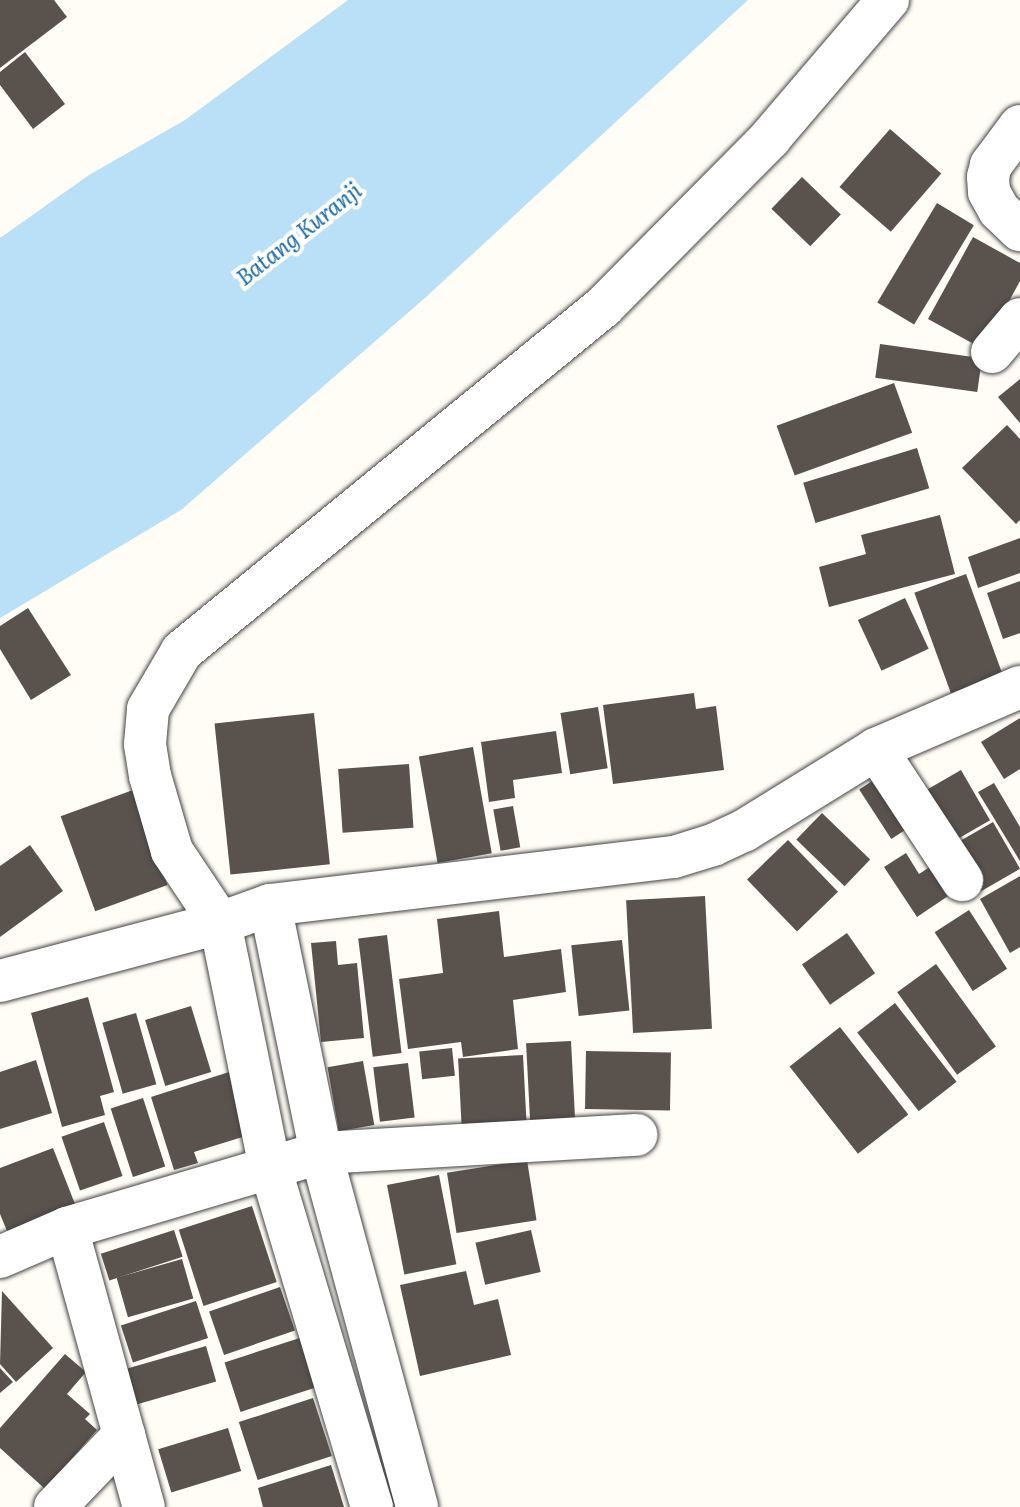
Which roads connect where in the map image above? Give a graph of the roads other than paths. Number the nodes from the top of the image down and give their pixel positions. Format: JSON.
{"nodes":[{"id":1,"x":888,"y":0,"type":"edge"},
{"id":2,"x":1020,"y":126,"type":"edge"},
{"id":3,"x":1020,"y":230,"type":"edge"},
{"id":4,"x":1020,"y":319,"type":"edge"},
{"id":5,"x":992,"y":352,"type":"dead end"},
{"id":6,"x":1020,"y":687,"type":"edge"},
{"id":7,"x":876,"y":749,"type":"junction"},
{"id":8,"x":962,"y":880,"type":"dead end"},
{"id":9,"x":270,"y":905,"type":"junction"},
{"id":10,"x":220,"y":923,"type":"junction"},
{"id":11,"x":0,"y":981,"type":"edge"},
{"id":12,"x":636,"y":1135,"type":"dead end"},
{"id":13,"x":321,"y":1153,"type":"junction"},
{"id":14,"x":270,"y":1168,"type":"junction"},
{"id":15,"x":67,"y":1228,"type":"junction"},
{"id":16,"x":0,"y":1257,"type":"edge"},
{"id":17,"x":124,"y":1435,"type":"junction"},
{"id":18,"x":402,"y":1446,"type":"junction"},
{"id":19,"x":359,"y":1458,"type":"junction"},
{"id":20,"x":55,"y":1507,"type":"edge"},
{"id":21,"x":144,"y":1507,"type":"edge"},
{"id":22,"x":372,"y":1507,"type":"edge"},
{"id":23,"x":417,"y":1507,"type":"edge"}],
"edges":[{"from":1,"to":10,"type":"street"},
{"from":2,"to":3,"type":"street"},
{"from":4,"to":5,"type":"street"},
{"from":6,"to":7,"type":"street"},
{"from":7,"to":8,"type":"street"},
{"from":7,"to":9,"type":"street"},
{"from":9,"to":10,"type":"street"},
{"from":9,"to":13,"type":"street"},
{"from":10,"to":11,"type":"street"},
{"from":10,"to":14,"type":"street"},
{"from":12,"to":13,"type":"street"},
{"from":13,"to":14,"type":"street"},
{"from":13,"to":18,"type":"street"},
{"from":14,"to":15,"type":"street"},
{"from":14,"to":19,"type":"street"},
{"from":15,"to":16,"type":"street"},
{"from":15,"to":17,"type":"street"},
{"from":17,"to":20,"type":"street"},
{"from":17,"to":21,"type":"street"},
{"from":18,"to":19,"type":"street"},
{"from":18,"to":23,"type":"street"},
{"from":19,"to":22,"type":"street"}]}
